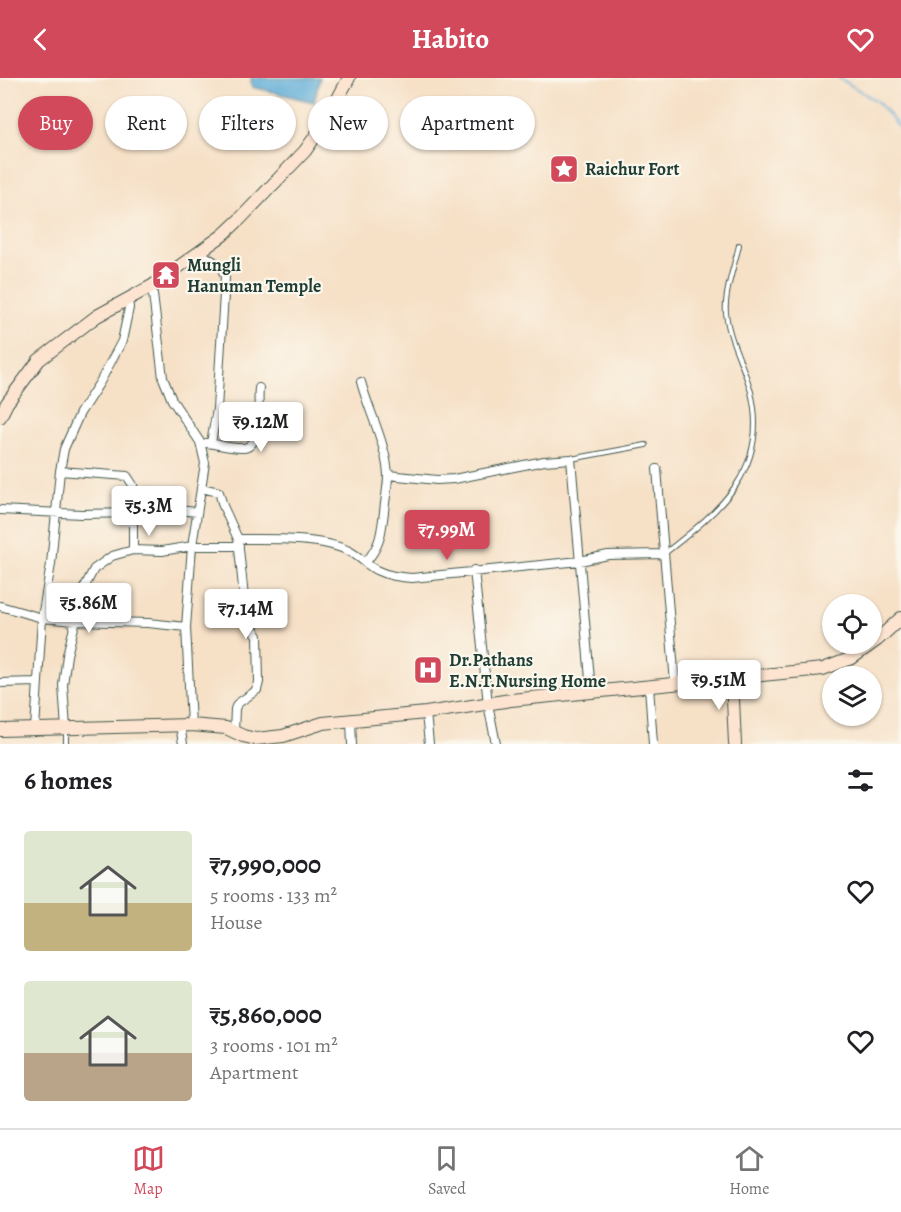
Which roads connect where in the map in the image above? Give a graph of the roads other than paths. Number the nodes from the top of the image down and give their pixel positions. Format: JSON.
{"nodes":[{"id":1,"x":349,"y":78,"type":"edge"},
{"id":2,"x":739,"y":245,"type":"dead end"},
{"id":3,"x":199,"y":252,"type":"junction"},
{"id":4,"x":152,"y":286,"type":"junction"},
{"id":5,"x":128,"y":299,"type":"junction"},
{"id":6,"x":361,"y":382,"type":"dead end"},
{"id":7,"x":259,"y":388,"type":"dead end"},
{"id":8,"x":0,"y":417,"type":"edge"},
{"id":9,"x":200,"y":442,"type":"junction"},
{"id":10,"x":211,"y":443,"type":"junction"},
{"id":11,"x":646,"y":445,"type":"dead end"},
{"id":12,"x":571,"y":459,"type":"junction"},
{"id":13,"x":657,"y":469,"type":"dead end"},
{"id":14,"x":60,"y":471,"type":"junction"},
{"id":15,"x":388,"y":475,"type":"junction"},
{"id":16,"x":201,"y":488,"type":"junction"},
{"id":17,"x":0,"y":510,"type":"edge"},
{"id":18,"x":197,"y":512,"type":"junction"},
{"id":19,"x":56,"y":513,"type":"junction"},
{"id":20,"x":134,"y":513,"type":"junction"},
{"id":21,"x":239,"y":542,"type":"junction"},
{"id":22,"x":192,"y":546,"type":"junction"},
{"id":23,"x":134,"y":550,"type":"junction"},
{"id":24,"x":664,"y":554,"type":"junction"},
{"id":25,"x":580,"y":561,"type":"junction"},
{"id":26,"x":366,"y":562,"type":"junction"},
{"id":27,"x":474,"y":570,"type":"junction"},
{"id":28,"x":0,"y":606,"type":"edge"},
{"id":29,"x":42,"y":618,"type":"junction"},
{"id":30,"x":901,"y":618,"type":"edge"},
{"id":31,"x":75,"y":621,"type":"junction"},
{"id":32,"x":186,"y":627,"type":"junction"},
{"id":33,"x":732,"y":677,"type":"junction"},
{"id":34,"x":37,"y":682,"type":"junction"},
{"id":35,"x":0,"y":683,"type":"edge"},
{"id":36,"x":675,"y":684,"type":"junction"},
{"id":37,"x":649,"y":686,"type":"junction"},
{"id":38,"x":591,"y":692,"type":"junction"},
{"id":39,"x":488,"y":704,"type":"junction"},
{"id":40,"x":426,"y":714,"type":"junction"},
{"id":41,"x":351,"y":722,"type":"junction"},
{"id":42,"x":185,"y":725,"type":"junction"},
{"id":43,"x":34,"y":729,"type":"junction"},
{"id":44,"x":66,"y":729,"type":"junction"},
{"id":45,"x":0,"y":730,"type":"edge"},
{"id":46,"x":240,"y":737,"type":"edge"},
{"id":47,"x":66,"y":744,"type":"edge"},
{"id":48,"x":183,"y":744,"type":"edge"},
{"id":49,"x":352,"y":744,"type":"edge"},
{"id":50,"x":429,"y":744,"type":"edge"},
{"id":51,"x":496,"y":744,"type":"edge"},
{"id":52,"x":653,"y":744,"type":"edge"},
{"id":53,"x":735,"y":744,"type":"edge"}],
"edges":[{"from":1,"to":3,"type":"main road"},
{"from":2,"to":24,"type":"lane"},
{"from":3,"to":4,"type":"main road"},
{"from":3,"to":10,"type":"street"},
{"from":4,"to":5,"type":"main road"},
{"from":4,"to":9,"type":"street"},
{"from":5,"to":8,"type":"main road"},
{"from":5,"to":14,"type":"street"},
{"from":6,"to":15,"type":"street"},
{"from":7,"to":10,"type":"street"},
{"from":9,"to":10,"type":"street"},
{"from":9,"to":16,"type":"street"},
{"from":11,"to":12,"type":"lane"},
{"from":12,"to":15,"type":"street"},
{"from":12,"to":25,"type":"street"},
{"from":13,"to":24,"type":"street"},
{"from":14,"to":19,"type":"street"},
{"from":14,"to":20,"type":"street"},
{"from":15,"to":26,"type":"street"},
{"from":16,"to":18,"type":"street"},
{"from":16,"to":21,"type":"street"},
{"from":17,"to":19,"type":"street"},
{"from":18,"to":20,"type":"street"},
{"from":18,"to":22,"type":"street"},
{"from":19,"to":20,"type":"street"},
{"from":19,"to":29,"type":"street"},
{"from":20,"to":23,"type":"street"},
{"from":21,"to":22,"type":"street"},
{"from":21,"to":26,"type":"street"},
{"from":21,"to":46,"type":"street"},
{"from":22,"to":23,"type":"street"},
{"from":22,"to":32,"type":"street"},
{"from":23,"to":31,"type":"street"},
{"from":24,"to":25,"type":"street"},
{"from":24,"to":36,"type":"street"},
{"from":25,"to":27,"type":"street"},
{"from":25,"to":38,"type":"street"},
{"from":26,"to":27,"type":"street"},
{"from":27,"to":39,"type":"street"},
{"from":28,"to":29,"type":"street"},
{"from":29,"to":31,"type":"street"},
{"from":29,"to":34,"type":"street"},
{"from":30,"to":33,"type":"main road"},
{"from":31,"to":32,"type":"street"},
{"from":31,"to":44,"type":"street"},
{"from":32,"to":42,"type":"street"},
{"from":33,"to":36,"type":"main road"},
{"from":33,"to":53,"type":"main road"},
{"from":34,"to":35,"type":"street"},
{"from":34,"to":43,"type":"street"},
{"from":36,"to":37,"type":"main road"},
{"from":37,"to":38,"type":"main road"},
{"from":37,"to":52,"type":"street"},
{"from":38,"to":39,"type":"main road"},
{"from":39,"to":40,"type":"main road"},
{"from":39,"to":51,"type":"street"},
{"from":40,"to":41,"type":"main road"},
{"from":40,"to":50,"type":"street"},
{"from":41,"to":46,"type":"main road"},
{"from":41,"to":49,"type":"street"},
{"from":42,"to":44,"type":"main road"},
{"from":42,"to":46,"type":"main road"},
{"from":42,"to":48,"type":"street"},
{"from":43,"to":44,"type":"main road"},
{"from":43,"to":45,"type":"main road"},
{"from":44,"to":47,"type":"lane"}]}
